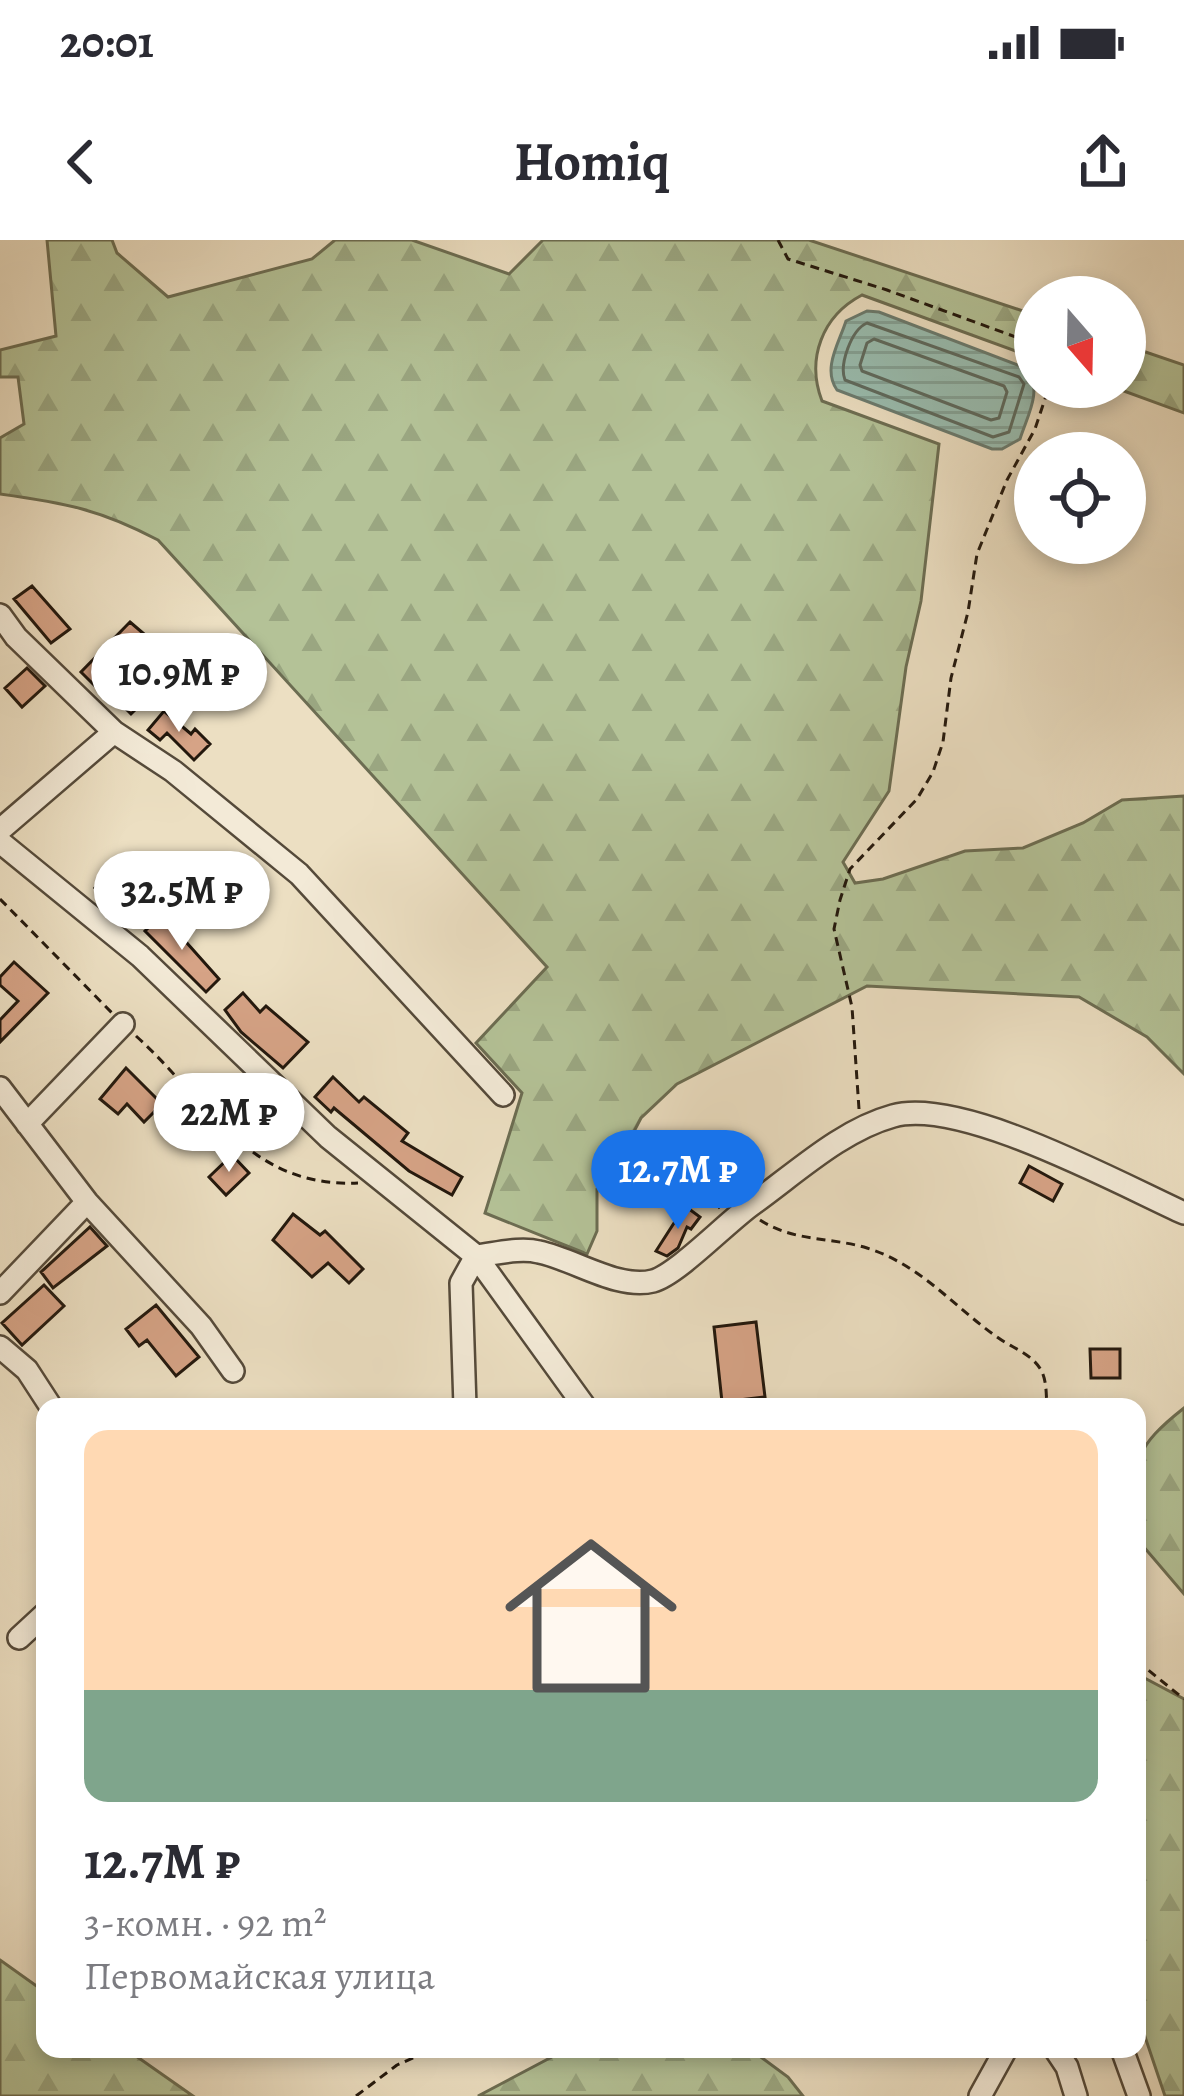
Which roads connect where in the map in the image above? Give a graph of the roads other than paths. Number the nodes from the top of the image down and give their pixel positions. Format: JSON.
{"nodes":[{"id":1,"x":0,"y":615,"type":"edge"},
{"id":2,"x":114,"y":732,"type":"junction"},
{"id":3,"x":0,"y":830,"type":"edge"},
{"id":4,"x":0,"y":842,"type":"edge"},
{"id":5,"x":123,"y":1024,"type":"road end"},
{"id":6,"x":0,"y":1088,"type":"edge"},
{"id":7,"x":503,"y":1096,"type":"dead end"},
{"id":8,"x":27,"y":1124,"type":"junction"},
{"id":9,"x":86,"y":1202,"type":"junction"},
{"id":10,"x":1184,"y":1214,"type":"edge"},
{"id":11,"x":476,"y":1256,"type":"junction"},
{"id":12,"x":0,"y":1293,"type":"edge"},
{"id":13,"x":0,"y":1347,"type":"edge"},
{"id":14,"x":233,"y":1371,"type":"dead end"},
{"id":15,"x":45,"y":1398,"type":"edge"},
{"id":16,"x":465,"y":1398,"type":"edge"},
{"id":17,"x":579,"y":1398,"type":"edge"},
{"id":18,"x":36,"y":1622,"type":"edge"},
{"id":19,"x":19,"y":1638,"type":"dead end"},
{"id":20,"x":1001,"y":2058,"type":"edge"},
{"id":21,"x":1060,"y":2058,"type":"edge"},
{"id":22,"x":1125,"y":2058,"type":"edge"},
{"id":23,"x":980,"y":2096,"type":"edge"},
{"id":24,"x":1076,"y":2096,"type":"edge"},
{"id":25,"x":1139,"y":2096,"type":"edge"}],
"edges":[{"from":1,"to":2,"type":"street"},
{"from":2,"to":3,"type":"street"},
{"from":2,"to":7,"type":"street"},
{"from":4,"to":11,"type":"street"},
{"from":5,"to":8,"type":"street"},
{"from":6,"to":8,"type":"street"},
{"from":8,"to":9,"type":"street"},
{"from":9,"to":12,"type":"street"},
{"from":9,"to":14,"type":"street"},
{"from":10,"to":11,"type":"street"},
{"from":11,"to":16,"type":"street"},
{"from":11,"to":17,"type":"street"},
{"from":13,"to":15,"type":"street"},
{"from":18,"to":19,"type":"street"},
{"from":20,"to":23,"type":"street"},
{"from":21,"to":24,"type":"street"},
{"from":22,"to":25,"type":"street"}]}
